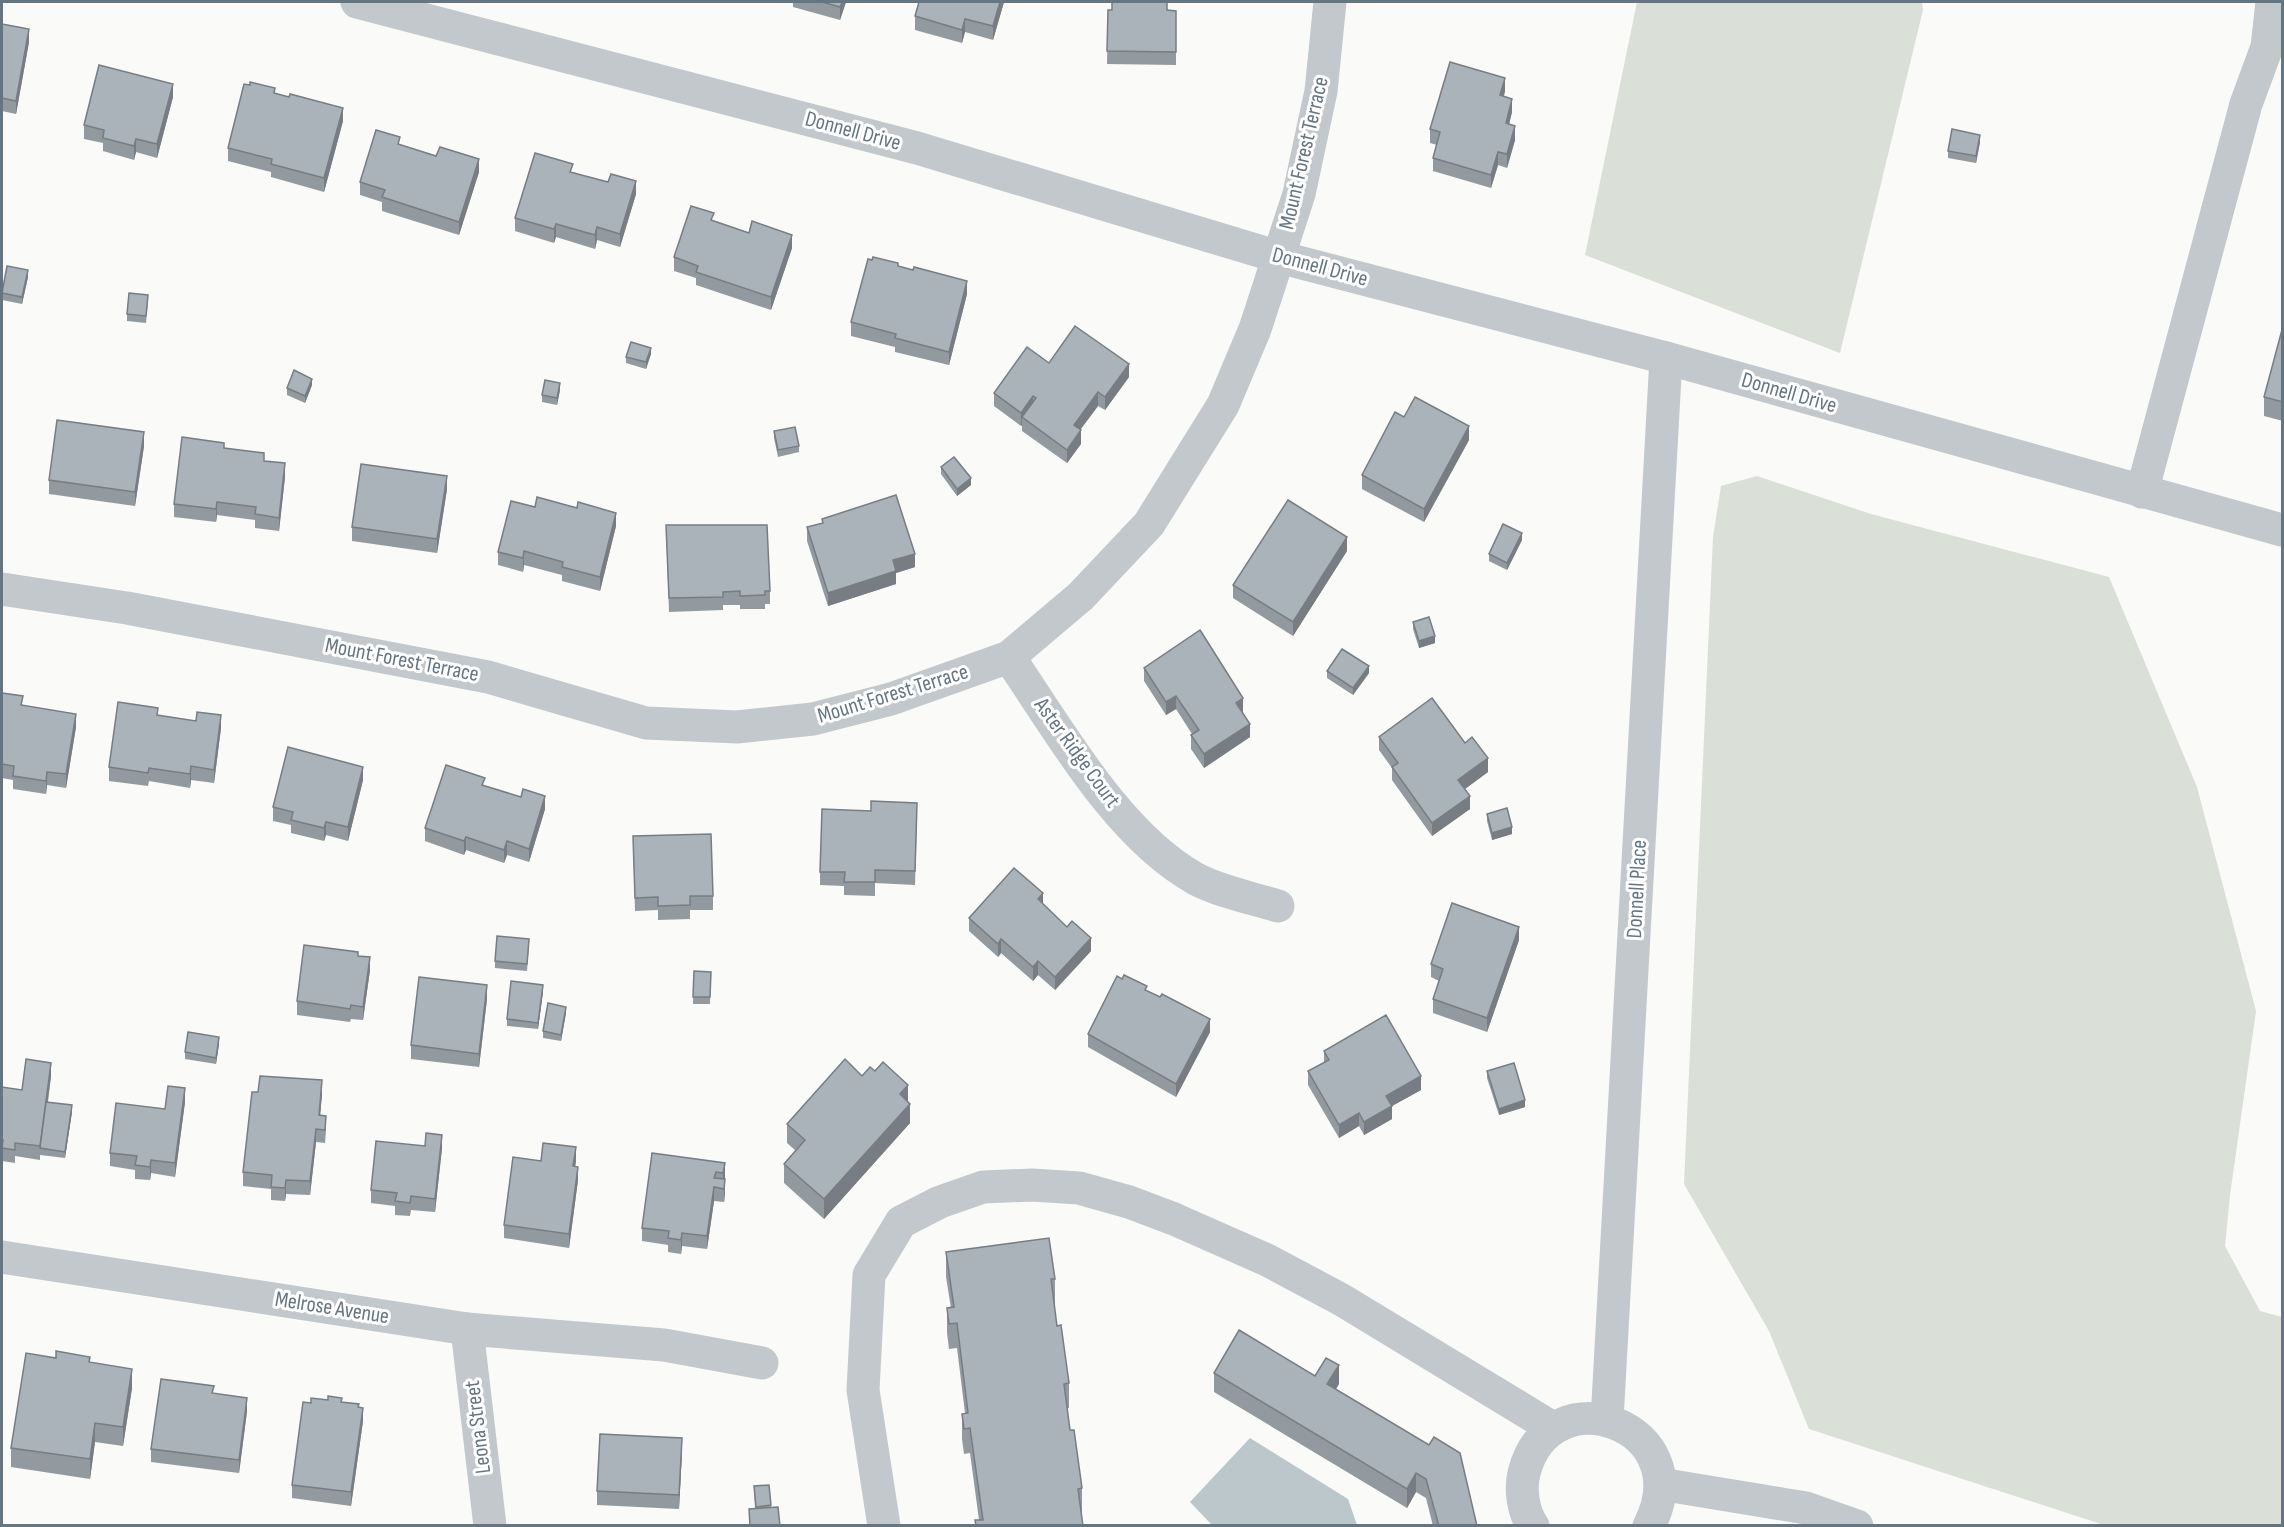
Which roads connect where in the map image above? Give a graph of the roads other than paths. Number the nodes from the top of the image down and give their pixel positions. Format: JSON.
{"nodes":[{"id":1,"x":357,"y":2,"type":"edge"},
{"id":2,"x":1330,"y":2,"type":"edge"},
{"id":3,"x":2272,"y":2,"type":"edge"},
{"id":4,"x":1279,"y":256,"type":"junction"},
{"id":5,"x":1666,"y":358,"type":"junction"},
{"id":6,"x":2142,"y":492,"type":"junction"},
{"id":7,"x":2283,"y":530,"type":"edge"},
{"id":8,"x":2,"y":590,"type":"edge"},
{"id":9,"x":1009,"y":657,"type":"junction"},
{"id":10,"x":1278,"y":906,"type":"dead end"},
{"id":11,"x":2,"y":1257,"type":"edge"},
{"id":12,"x":467,"y":1329,"type":"junction"},
{"id":13,"x":762,"y":1363,"type":"dead end"},
{"id":14,"x":1607,"y":1420,"type":"junction"},
{"id":15,"x":1553,"y":1428,"type":"junction"},
{"id":16,"x":1660,"y":1484,"type":"junction"},
{"id":17,"x":490,"y":1526,"type":"edge"},
{"id":18,"x":884,"y":1526,"type":"edge"},
{"id":19,"x":1533,"y":1526,"type":"edge"},
{"id":20,"x":1649,"y":1526,"type":"edge"},
{"id":21,"x":1857,"y":1526,"type":"edge"}],
"edges":[{"from":1,"to":4,"type":"street","name":"Donnell Drive"},
{"from":2,"to":4,"type":"street","name":"Mount Forest Terrace"},
{"from":3,"to":6,"type":"street"},
{"from":4,"to":5,"type":"street","name":"Donnell Drive"},
{"from":4,"to":9,"type":"street","name":"Mount Forest Terrace"},
{"from":5,"to":6,"type":"street","name":"Donnell Drive"},
{"from":5,"to":14,"type":"street","name":"Donnell Place"},
{"from":6,"to":7,"type":"street","name":"Donnell Drive"},
{"from":8,"to":9,"type":"street","name":"Mount Forest Terrace"},
{"from":9,"to":10,"type":"street","name":"Aster Ridge Court"},
{"from":11,"to":12,"type":"street","name":"Melrose Avenue"},
{"from":12,"to":13,"type":"street","name":"Melrose Avenue"},
{"from":12,"to":17,"type":"street","name":"Leona Street"},
{"from":14,"to":15,"type":"street"},
{"from":14,"to":16,"type":"street"},
{"from":15,"to":18,"type":"street"},
{"from":15,"to":19,"type":"street"},
{"from":16,"to":20,"type":"street"},
{"from":16,"to":21,"type":"street"}]}
